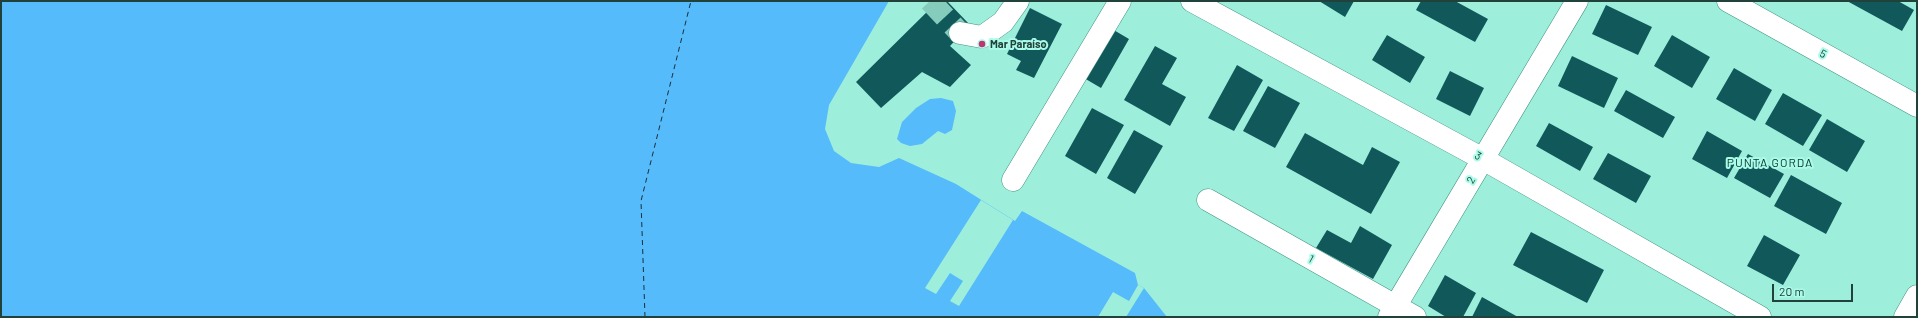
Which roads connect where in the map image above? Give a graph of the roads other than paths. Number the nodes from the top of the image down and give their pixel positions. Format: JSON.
{"nodes":[{"id":1,"x":1018,"y":1,"type":"edge"},
{"id":2,"x":1120,"y":1,"type":"edge"},
{"id":3,"x":1192,"y":1,"type":"edge"},
{"id":4,"x":1577,"y":1,"type":"edge"},
{"id":5,"x":1728,"y":1,"type":"edge"},
{"id":6,"x":960,"y":33,"type":"tunnel mouth"},
{"id":7,"x":1917,"y":106,"type":"edge"},
{"id":8,"x":1483,"y":159,"type":"junction"},
{"id":9,"x":1012,"y":180,"type":"dead end"},
{"id":10,"x":1208,"y":200,"type":"dead end"},
{"id":11,"x":1917,"y":296,"type":"edge"},
{"id":12,"x":1392,"y":311,"type":"edge"},
{"id":13,"x":1415,"y":317,"type":"edge"},
{"id":14,"x":1760,"y":317,"type":"edge"},
{"id":15,"x":1905,"y":317,"type":"edge"}],
"edges":[{"from":1,"to":6,"type":"street"},
{"from":2,"to":9,"type":"street"},
{"from":3,"to":8,"type":"street","name":"3"},
{"from":4,"to":8,"type":"street","name":"2"},
{"from":5,"to":7,"type":"street","name":"5"},
{"from":8,"to":12,"type":"street","name":"2"},
{"from":8,"to":14,"type":"street","name":"3"},
{"from":10,"to":12,"type":"street","name":"1"},
{"from":11,"to":15,"type":"street"},
{"from":12,"to":13,"type":"street","name":"1"}]}
